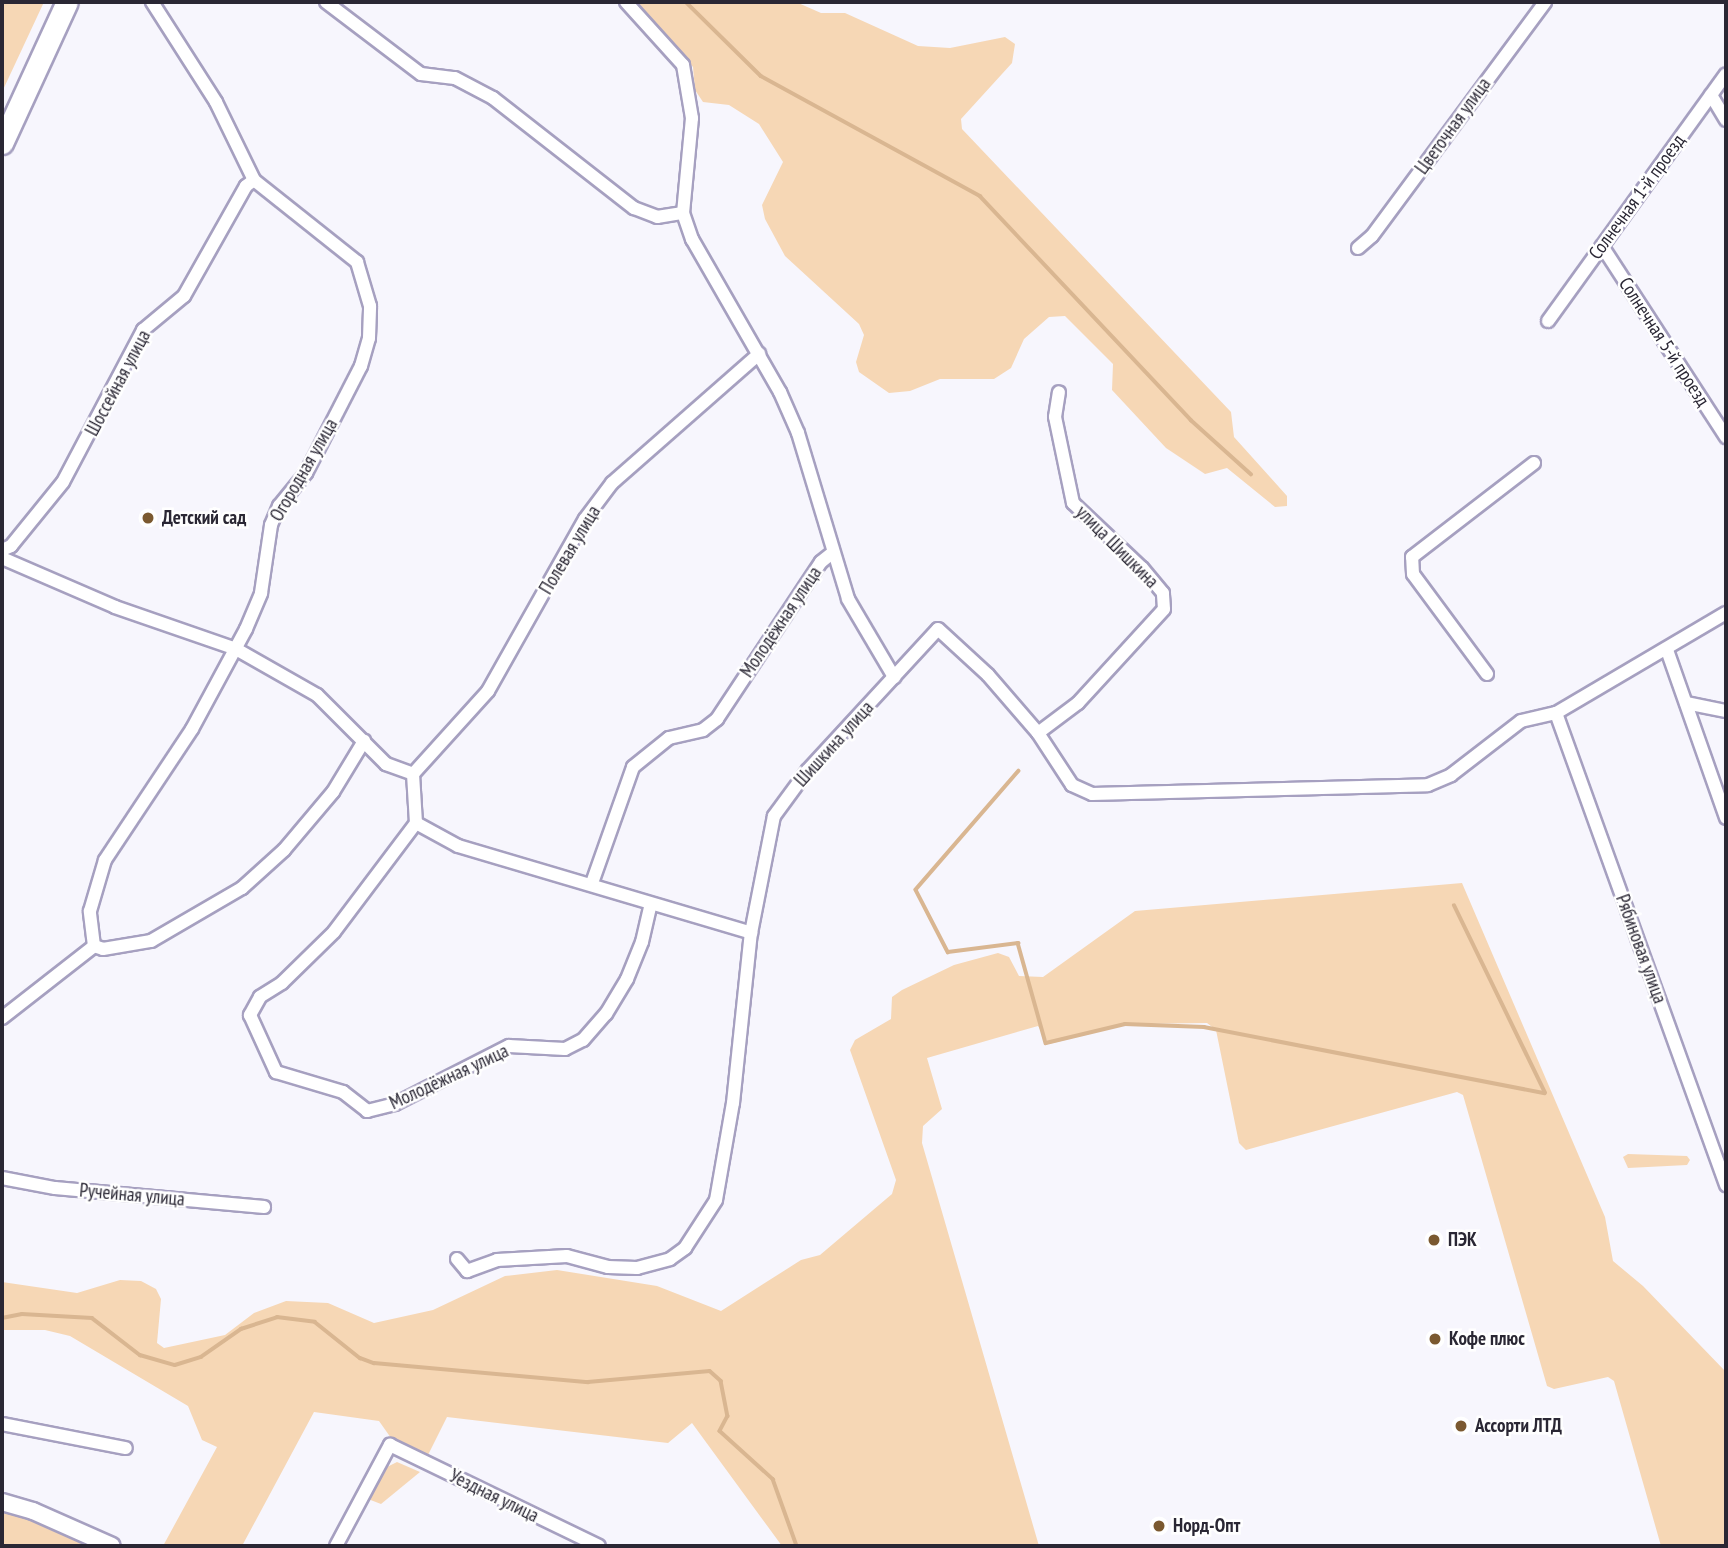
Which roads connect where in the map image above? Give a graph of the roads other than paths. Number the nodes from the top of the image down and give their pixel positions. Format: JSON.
{"nodes":[{"id":1,"x":67,"y":2,"type":"edge"},
{"id":2,"x":152,"y":2,"type":"edge"},
{"id":3,"x":326,"y":2,"type":"edge"},
{"id":4,"x":626,"y":2,"type":"edge"},
{"id":5,"x":1545,"y":2,"type":"edge"},
{"id":6,"x":1726,"y":74,"type":"edge"},
{"id":7,"x":1711,"y":95,"type":"junction"},
{"id":8,"x":1726,"y":120,"type":"edge"},
{"id":9,"x":2,"y":143,"type":"edge"},
{"id":10,"x":254,"y":180,"type":"junction"},
{"id":11,"x":684,"y":212,"type":"junction"},
{"id":12,"x":1602,"y":246,"type":"junction"},
{"id":13,"x":1358,"y":248,"type":"dead end"},
{"id":14,"x":1548,"y":321,"type":"dead end"},
{"id":15,"x":760,"y":354,"type":"junction"},
{"id":16,"x":1059,"y":392,"type":"dead end"},
{"id":17,"x":1726,"y":437,"type":"edge"},
{"id":18,"x":1534,"y":463,"type":"dead end"},
{"id":19,"x":2,"y":550,"type":"edge"},
{"id":20,"x":831,"y":554,"type":"junction"},
{"id":21,"x":2,"y":558,"type":"edge"},
{"id":22,"x":1726,"y":613,"type":"edge"},
{"id":23,"x":236,"y":649,"type":"junction"},
{"id":24,"x":1667,"y":650,"type":"junction"},
{"id":25,"x":1487,"y":674,"type":"dead end"},
{"id":26,"x":894,"y":677,"type":"junction"},
{"id":27,"x":1686,"y":703,"type":"junction"},
{"id":28,"x":1726,"y":711,"type":"edge"},
{"id":29,"x":1556,"y":713,"type":"junction"},
{"id":30,"x":1038,"y":733,"type":"junction"},
{"id":31,"x":363,"y":741,"type":"junction"},
{"id":32,"x":413,"y":774,"type":"junction"},
{"id":33,"x":1726,"y":818,"type":"edge"},
{"id":34,"x":416,"y":823,"type":"junction"},
{"id":35,"x":592,"y":883,"type":"junction"},
{"id":36,"x":651,"y":904,"type":"junction"},
{"id":37,"x":751,"y":933,"type":"junction"},
{"id":38,"x":94,"y":946,"type":"junction"},
{"id":39,"x":2,"y":1018,"type":"edge"},
{"id":40,"x":2,"y":1178,"type":"edge"},
{"id":41,"x":1726,"y":1185,"type":"edge"},
{"id":42,"x":264,"y":1207,"type":"dead end"},
{"id":43,"x":457,"y":1259,"type":"dead end"},
{"id":44,"x":2,"y":1424,"type":"edge"},
{"id":45,"x":126,"y":1448,"type":"dead end"},
{"id":46,"x":2,"y":1502,"type":"edge"},
{"id":47,"x":112,"y":1546,"type":"edge"},
{"id":48,"x":336,"y":1546,"type":"edge"},
{"id":49,"x":599,"y":1546,"type":"edge"}],
"edges":[{"from":1,"to":9,"type":"main road"},
{"from":2,"to":10,"type":"street","name":"Огородная улица"},
{"from":3,"to":11,"type":"street"},
{"from":4,"to":11,"type":"street"},
{"from":5,"to":13,"type":"street","name":"Цветочная улица"},
{"from":6,"to":7,"type":"street","name":"Солнечная 1-й проезд"},
{"from":7,"to":8,"type":"street"},
{"from":7,"to":12,"type":"street","name":"Солнечная 1-й проезд"},
{"from":10,"to":19,"type":"street","name":"Шоссейная улица"},
{"from":10,"to":23,"type":"street","name":"Огородная улица"},
{"from":11,"to":15,"type":"street"},
{"from":12,"to":14,"type":"street","name":"Солнечная 1-й проезд"},
{"from":12,"to":17,"type":"street","name":"Солнечная 5-й проезд"},
{"from":15,"to":20,"type":"street"},
{"from":15,"to":32,"type":"street","name":"Полевая улица"},
{"from":16,"to":30,"type":"street","name":"улица Шишкина"},
{"from":18,"to":25,"type":"street"},
{"from":20,"to":26,"type":"street"},
{"from":20,"to":35,"type":"street","name":"Молодёжная улица"},
{"from":21,"to":23,"type":"street"},
{"from":22,"to":24,"type":"street","name":"Шишкина улица"},
{"from":23,"to":31,"type":"street"},
{"from":23,"to":38,"type":"street","name":"Огородная улица"},
{"from":24,"to":27,"type":"street"},
{"from":24,"to":29,"type":"street","name":"Шишкина улица"},
{"from":26,"to":30,"type":"street","name":"Шишкина улица"},
{"from":26,"to":37,"type":"street","name":"Шишкина улица"},
{"from":27,"to":28,"type":"street"},
{"from":27,"to":33,"type":"street"},
{"from":29,"to":30,"type":"street","name":"Шишкина улица"},
{"from":29,"to":41,"type":"street","name":"Рябиновая улица"},
{"from":31,"to":32,"type":"street"},
{"from":31,"to":38,"type":"street"},
{"from":32,"to":34,"type":"street"},
{"from":34,"to":35,"type":"street"},
{"from":34,"to":36,"type":"street","name":"Молодёжная улица"},
{"from":35,"to":36,"type":"street"},
{"from":36,"to":37,"type":"street"},
{"from":37,"to":43,"type":"street","name":"Шишкина улица"},
{"from":38,"to":39,"type":"street"},
{"from":40,"to":42,"type":"street","name":"Ручейная улица"},
{"from":44,"to":45,"type":"street"},
{"from":46,"to":47,"type":"street"},
{"from":48,"to":49,"type":"street","name":"Уездная улица"}]}
